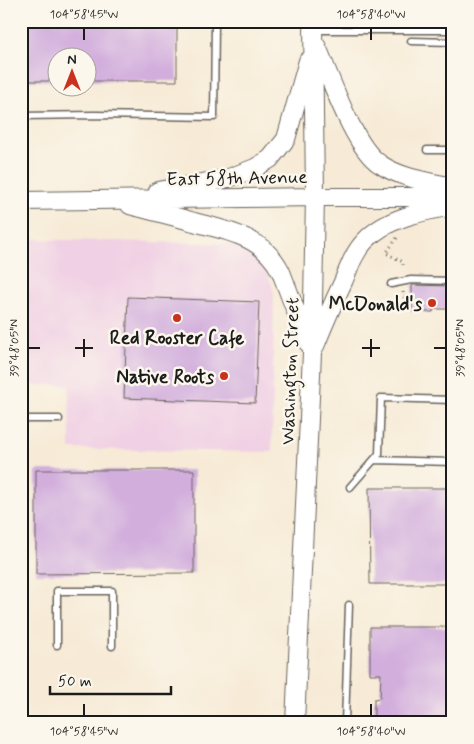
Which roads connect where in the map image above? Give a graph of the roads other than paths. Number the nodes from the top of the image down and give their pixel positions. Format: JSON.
{"nodes":[{"id":1,"x":215,"y":21,"type":"edge"},
{"id":2,"x":314,"y":30,"type":"edge"},
{"id":3,"x":453,"y":30,"type":"edge"},
{"id":4,"x":411,"y":41,"type":"dead end"},
{"id":5,"x":453,"y":42,"type":"edge"},
{"id":6,"x":21,"y":116,"type":"edge"},
{"id":7,"x":427,"y":150,"type":"dead end"},
{"id":8,"x":453,"y":150,"type":"edge"},
{"id":9,"x":453,"y":187,"type":"edge"},
{"id":10,"x":315,"y":197,"type":"junction"},
{"id":11,"x":453,"y":197,"type":"edge"},
{"id":12,"x":109,"y":200,"type":"junction"},
{"id":13,"x":21,"y":201,"type":"edge"},
{"id":14,"x":453,"y":206,"type":"edge"},
{"id":15,"x":453,"y":280,"type":"edge"},
{"id":16,"x":391,"y":284,"type":"dead end"},
{"id":17,"x":312,"y":353,"type":"junction"},
{"id":18,"x":453,"y":400,"type":"edge"},
{"id":19,"x":21,"y":419,"type":"edge"},
{"id":20,"x":59,"y":419,"type":"dead end"},
{"id":21,"x":374,"y":460,"type":"junction"},
{"id":22,"x":453,"y":462,"type":"edge"},
{"id":23,"x":350,"y":487,"type":"dead end"},
{"id":24,"x":349,"y":605,"type":"dead end"},
{"id":25,"x":57,"y":645,"type":"dead end"},
{"id":26,"x":112,"y":646,"type":"dead end"},
{"id":27,"x":295,"y":723,"type":"edge"},
{"id":28,"x":345,"y":723,"type":"edge"}],
"edges":[{"from":1,"to":6,"type":"lane"},
{"from":2,"to":3,"type":"lane"},
{"from":2,"to":9,"type":"main road"},
{"from":2,"to":10,"type":"main road","name":"Washington Street"},
{"from":2,"to":12,"type":"main road"},
{"from":4,"to":5,"type":"lane"},
{"from":7,"to":8,"type":"lane"},
{"from":10,"to":11,"type":"main road","name":"East 58th Avenue"},
{"from":10,"to":12,"type":"main road","name":"East 58th Avenue"},
{"from":10,"to":17,"type":"main road","name":"Washington Street"},
{"from":12,"to":13,"type":"main road","name":"East 58th Avenue"},
{"from":12,"to":17,"type":"main road"},
{"from":14,"to":17,"type":"main road"},
{"from":15,"to":16,"type":"lane"},
{"from":17,"to":27,"type":"main road","name":"Washington Street"},
{"from":18,"to":21,"type":"lane"},
{"from":19,"to":20,"type":"lane"},
{"from":21,"to":22,"type":"lane"},
{"from":21,"to":23,"type":"lane"},
{"from":24,"to":28,"type":"lane"},
{"from":25,"to":26,"type":"lane"}]}
